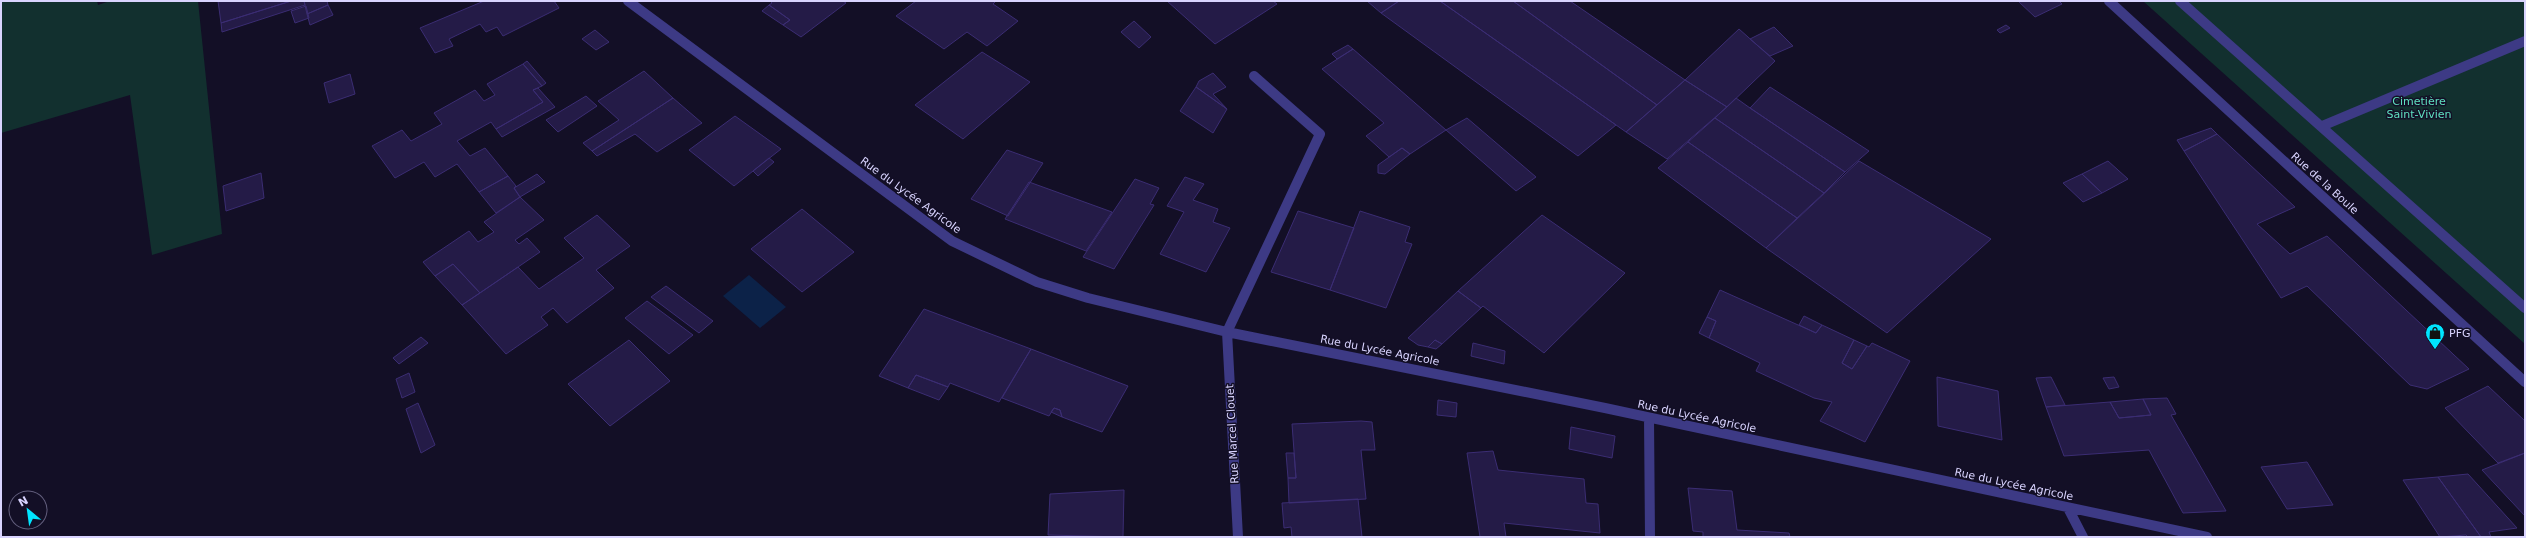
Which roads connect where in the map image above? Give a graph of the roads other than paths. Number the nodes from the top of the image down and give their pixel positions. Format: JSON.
{"nodes":[{"id":1,"x":628,"y":1,"type":"edge"},
{"id":2,"x":2109,"y":1,"type":"edge"},
{"id":3,"x":2180,"y":1,"type":"edge"},
{"id":4,"x":2525,"y":41,"type":"edge"},
{"id":5,"x":1254,"y":76,"type":"dead end"},
{"id":6,"x":2322,"y":126,"type":"junction"},
{"id":7,"x":2525,"y":308,"type":"edge"},
{"id":8,"x":1227,"y":332,"type":"junction"},
{"id":9,"x":2525,"y":382,"type":"edge"},
{"id":10,"x":1650,"y":418,"type":"junction"},
{"id":11,"x":2068,"y":508,"type":"junction"},
{"id":12,"x":1238,"y":537,"type":"edge"},
{"id":13,"x":1650,"y":537,"type":"edge"},
{"id":14,"x":2082,"y":537,"type":"edge"},
{"id":15,"x":2207,"y":537,"type":"edge"}],
"edges":[{"from":1,"to":8,"type":"street","name":"Rue du Lycée Agricole"},
{"from":2,"to":9,"type":"street","name":"Rue de la Boule"},
{"from":3,"to":6,"type":"street"},
{"from":4,"to":6,"type":"street"},
{"from":5,"to":8,"type":"street"},
{"from":6,"to":7,"type":"street"},
{"from":8,"to":10,"type":"street","name":"Rue du Lycée Agricole"},
{"from":8,"to":12,"type":"street","name":"Rue Marcel Clouet"},
{"from":10,"to":11,"type":"street","name":"Rue du Lycée Agricole"},
{"from":10,"to":13,"type":"street"},
{"from":11,"to":14,"type":"street"},
{"from":11,"to":15,"type":"street","name":"Rue du Lycée Agricole"}]}
